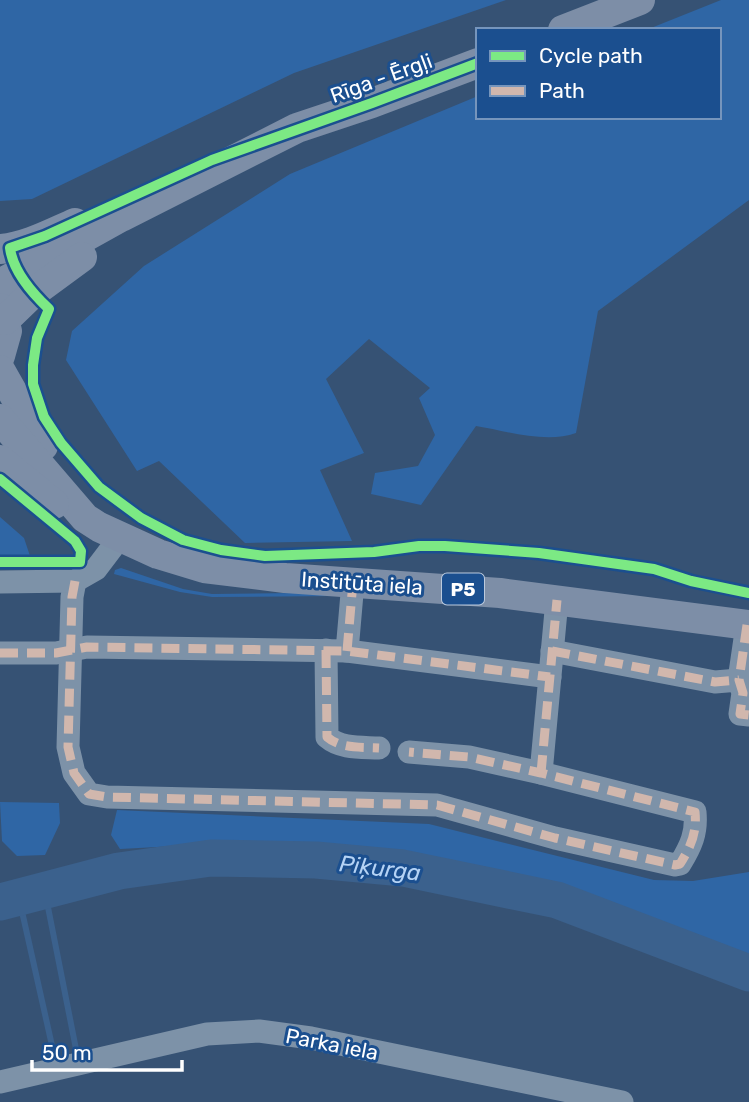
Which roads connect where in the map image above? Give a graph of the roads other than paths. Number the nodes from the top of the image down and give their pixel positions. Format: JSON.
{"nodes":[{"id":1,"x":640,"y":0,"type":"edge"},
{"id":2,"x":568,"y":28,"type":"edge"},
{"id":3,"x":476,"y":63,"type":"edge"},
{"id":4,"x":372,"y":103,"type":"junction"},
{"id":5,"x":297,"y":128,"type":"junction"},
{"id":6,"x":0,"y":249,"type":"edge"},
{"id":7,"x":0,"y":285,"type":"edge"},
{"id":8,"x":3,"y":314,"type":"edge"},
{"id":9,"x":0,"y":356,"type":"edge"},
{"id":10,"x":0,"y":370,"type":"edge"},
{"id":11,"x":0,"y":419,"type":"edge"},
{"id":12,"x":0,"y":460,"type":"edge"},
{"id":13,"x":85,"y":517,"type":"junction"},
{"id":14,"x":121,"y":536,"type":"junction"},
{"id":15,"x":0,"y":582,"type":"edge"},
{"id":16,"x":75,"y":582,"type":"junction"},
{"id":17,"x":353,"y":582,"type":"junction"},
{"id":18,"x":557,"y":600,"type":"junction"},
{"id":19,"x":748,"y":625,"type":"edge"},
{"id":20,"x":72,"y":649,"type":"junction"},
{"id":21,"x":337,"y":650,"type":"junction"},
{"id":22,"x":552,"y":651,"type":"junction"},
{"id":23,"x":0,"y":653,"type":"edge"},
{"id":24,"x":550,"y":677,"type":"junction"},
{"id":25,"x":739,"y":680,"type":"junction"},
{"id":26,"x":749,"y":715,"type":"edge"},
{"id":27,"x":379,"y":748,"type":"dead end"},
{"id":28,"x":409,"y":752,"type":"dead end"},
{"id":29,"x":541,"y":773,"type":"junction"},
{"id":30,"x":0,"y":1082,"type":"edge"},
{"id":31,"x":622,"y":1102,"type":"edge"}],
"edges":[{"from":1,"to":2,"type":"main road"},
{"from":3,"to":4,"type":"main road","name":"Rīga - Ērgļi"},
{"from":4,"to":5,"type":"main road","name":"Rīga - Ērgļi"},
{"from":4,"to":8,"type":"main road","name":"Rīga - Ērgļi"},
{"from":5,"to":6,"type":"main road"},
{"from":5,"to":7,"type":"main road","name":"Rīga - Ērgļi"},
{"from":8,"to":9,"type":"main road"},
{"from":10,"to":14,"type":"main road","number":"P5"},
{"from":11,"to":13,"type":"main road","number":"P5"},
{"from":12,"to":13,"type":"main road","number":"P5"},
{"from":13,"to":14,"type":"main road","number":"P5"},
{"from":14,"to":16,"type":"street"},
{"from":14,"to":17,"type":"main road","name":"Institūta iela","number":"P5"},
{"from":15,"to":16,"type":"street"},
{"from":16,"to":20,"type":"street"},
{"from":17,"to":18,"type":"main road","name":"Institūta iela","number":"P5"},
{"from":17,"to":21,"type":"street"},
{"from":18,"to":19,"type":"main road","name":"Institūta iela","number":"P5"},
{"from":18,"to":22,"type":"street"},
{"from":19,"to":25,"type":"street"},
{"from":20,"to":21,"type":"street"},
{"from":20,"to":23,"type":"street"},
{"from":20,"to":29,"type":"street"},
{"from":21,"to":24,"type":"street"},
{"from":21,"to":27,"type":"street"},
{"from":22,"to":24,"type":"street"},
{"from":22,"to":25,"type":"street"},
{"from":24,"to":29,"type":"street"},
{"from":25,"to":26,"type":"street"},
{"from":28,"to":29,"type":"street"},
{"from":30,"to":31,"type":"street","name":"Parka iela"}]}
